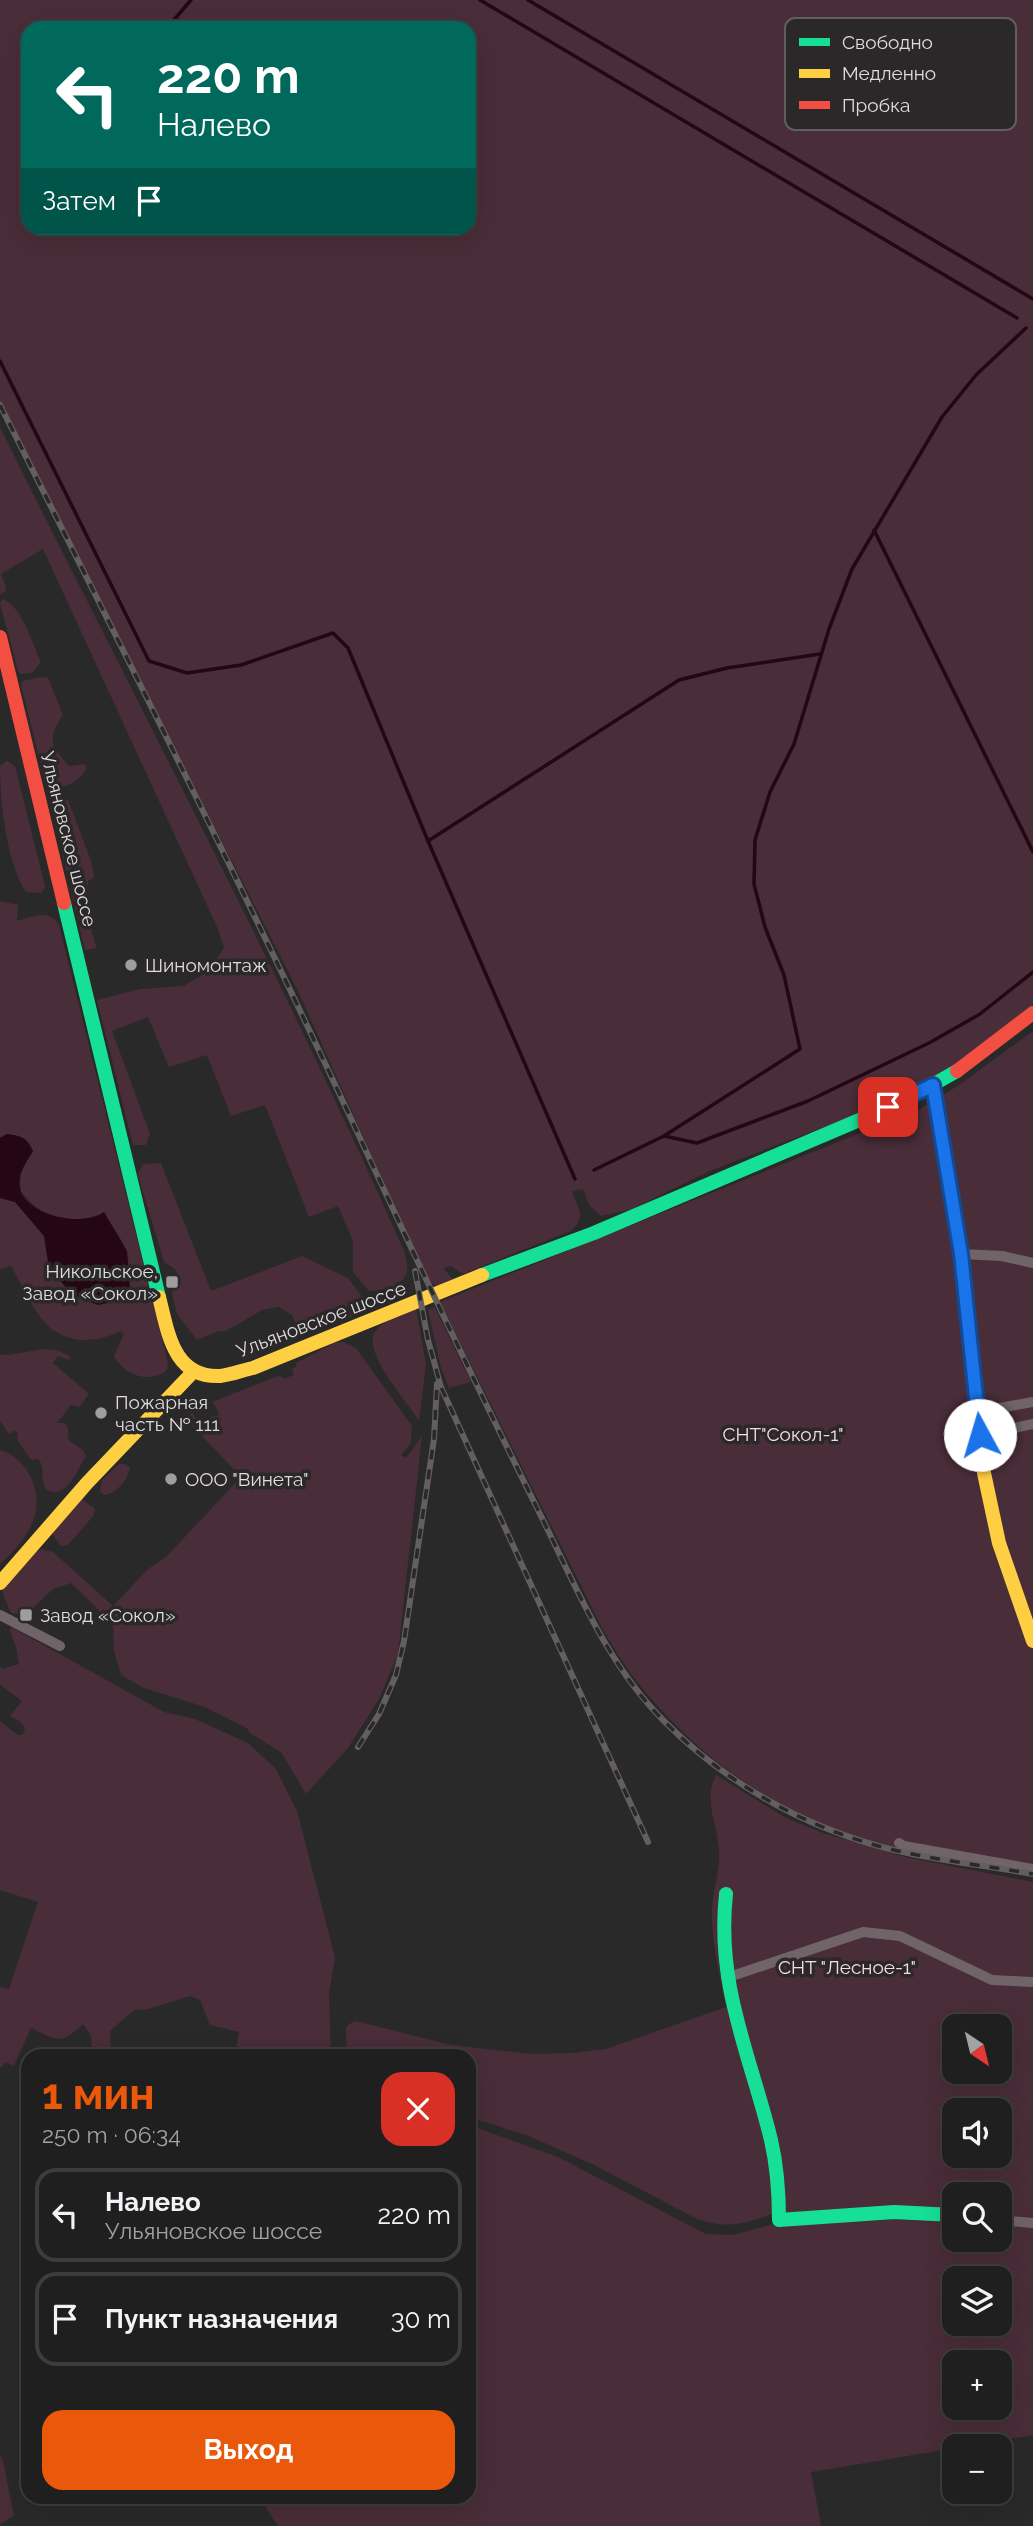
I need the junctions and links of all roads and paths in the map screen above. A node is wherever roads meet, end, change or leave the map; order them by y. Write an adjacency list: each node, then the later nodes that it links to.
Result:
1 (0, 637): 6 (main road, Ульяновское шоссе)
2 (1033, 1013): 3 (main road, Ульяновское шоссе)
3 (933, 1085): 4 (main road); 6 (main road, Ульяновское шоссе)
4 (961, 1254): 5 (street); 8 (main road)
5 (1033, 1263)
6 (194, 1371): 11 (main road)
7 (1033, 1402): 8 (street)
8 (977, 1412): 10 (main road)
9 (1033, 1424): 10 (street)
10 (980, 1435): 13 (main road)
11 (0, 1583)
12 (0, 1615): 14 (street)
13 (1033, 1641)
14 (60, 1646)
15 (899, 1843): 16 (street)
16 (1033, 1868)
17 (726, 1894): 18 (main road)
18 (726, 1978): 19 (street); 20 (main road)
19 (1033, 1982)
20 (942, 2214)
21 (1012, 2221): 22 (street)
22 (1033, 2223)

